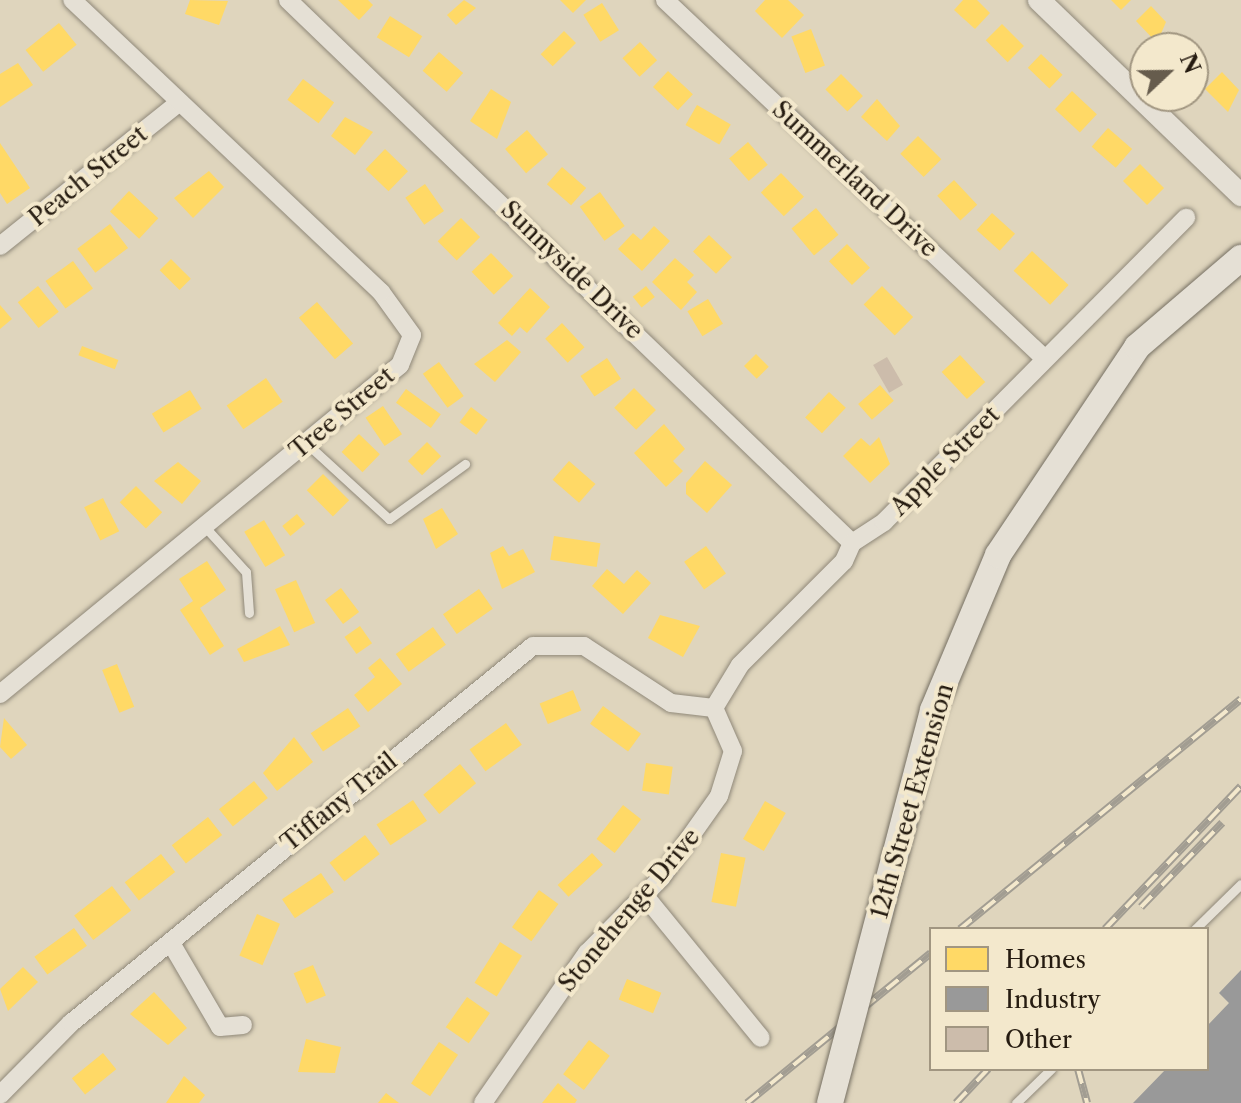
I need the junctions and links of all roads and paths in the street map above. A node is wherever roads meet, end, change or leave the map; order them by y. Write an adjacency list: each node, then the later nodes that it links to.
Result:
1 (72, 0): 5 (street, Tree Street)
2 (288, 0): 14 (street, Sunnyside Drive)
3 (665, 0): 10 (street, Summerland Drive)
4 (1044, 2): 6 (street)
5 (176, 105): 8 (street, Peach Street); 11 (street, Tree Street)
6 (1234, 188)
7 (1186, 218): 10 (street, Apple Street)
8 (0, 246)
9 (1241, 258): 27 (main road, 12th Street Extension, bridge)
10 (1044, 358): 14 (street, Apple Street)
11 (305, 442): 12 (lane); 13 (street, Tree Street)
12 (465, 464)
13 (205, 527): 15 (lane); 16 (street, Tree Street)
14 (852, 543): 17 (street, Apple Street)
15 (249, 613)
16 (0, 694)
17 (714, 708): 19 (street, Stonehenge Drive); 21 (street, Tiffany Trail)
18 (1241, 884): 20 (lane)
19 (645, 896): 23 (street); 26 (street, Stonehenge Drive)
20 (1197, 927)
21 (171, 943): 22 (street); 25 (street, Tiffany Trail)
22 (243, 1025)
23 (761, 1038)
24 (1049, 1071): 28 (lane)
25 (0, 1095)
26 (483, 1103)
27 (830, 1103)
28 (1016, 1103)

